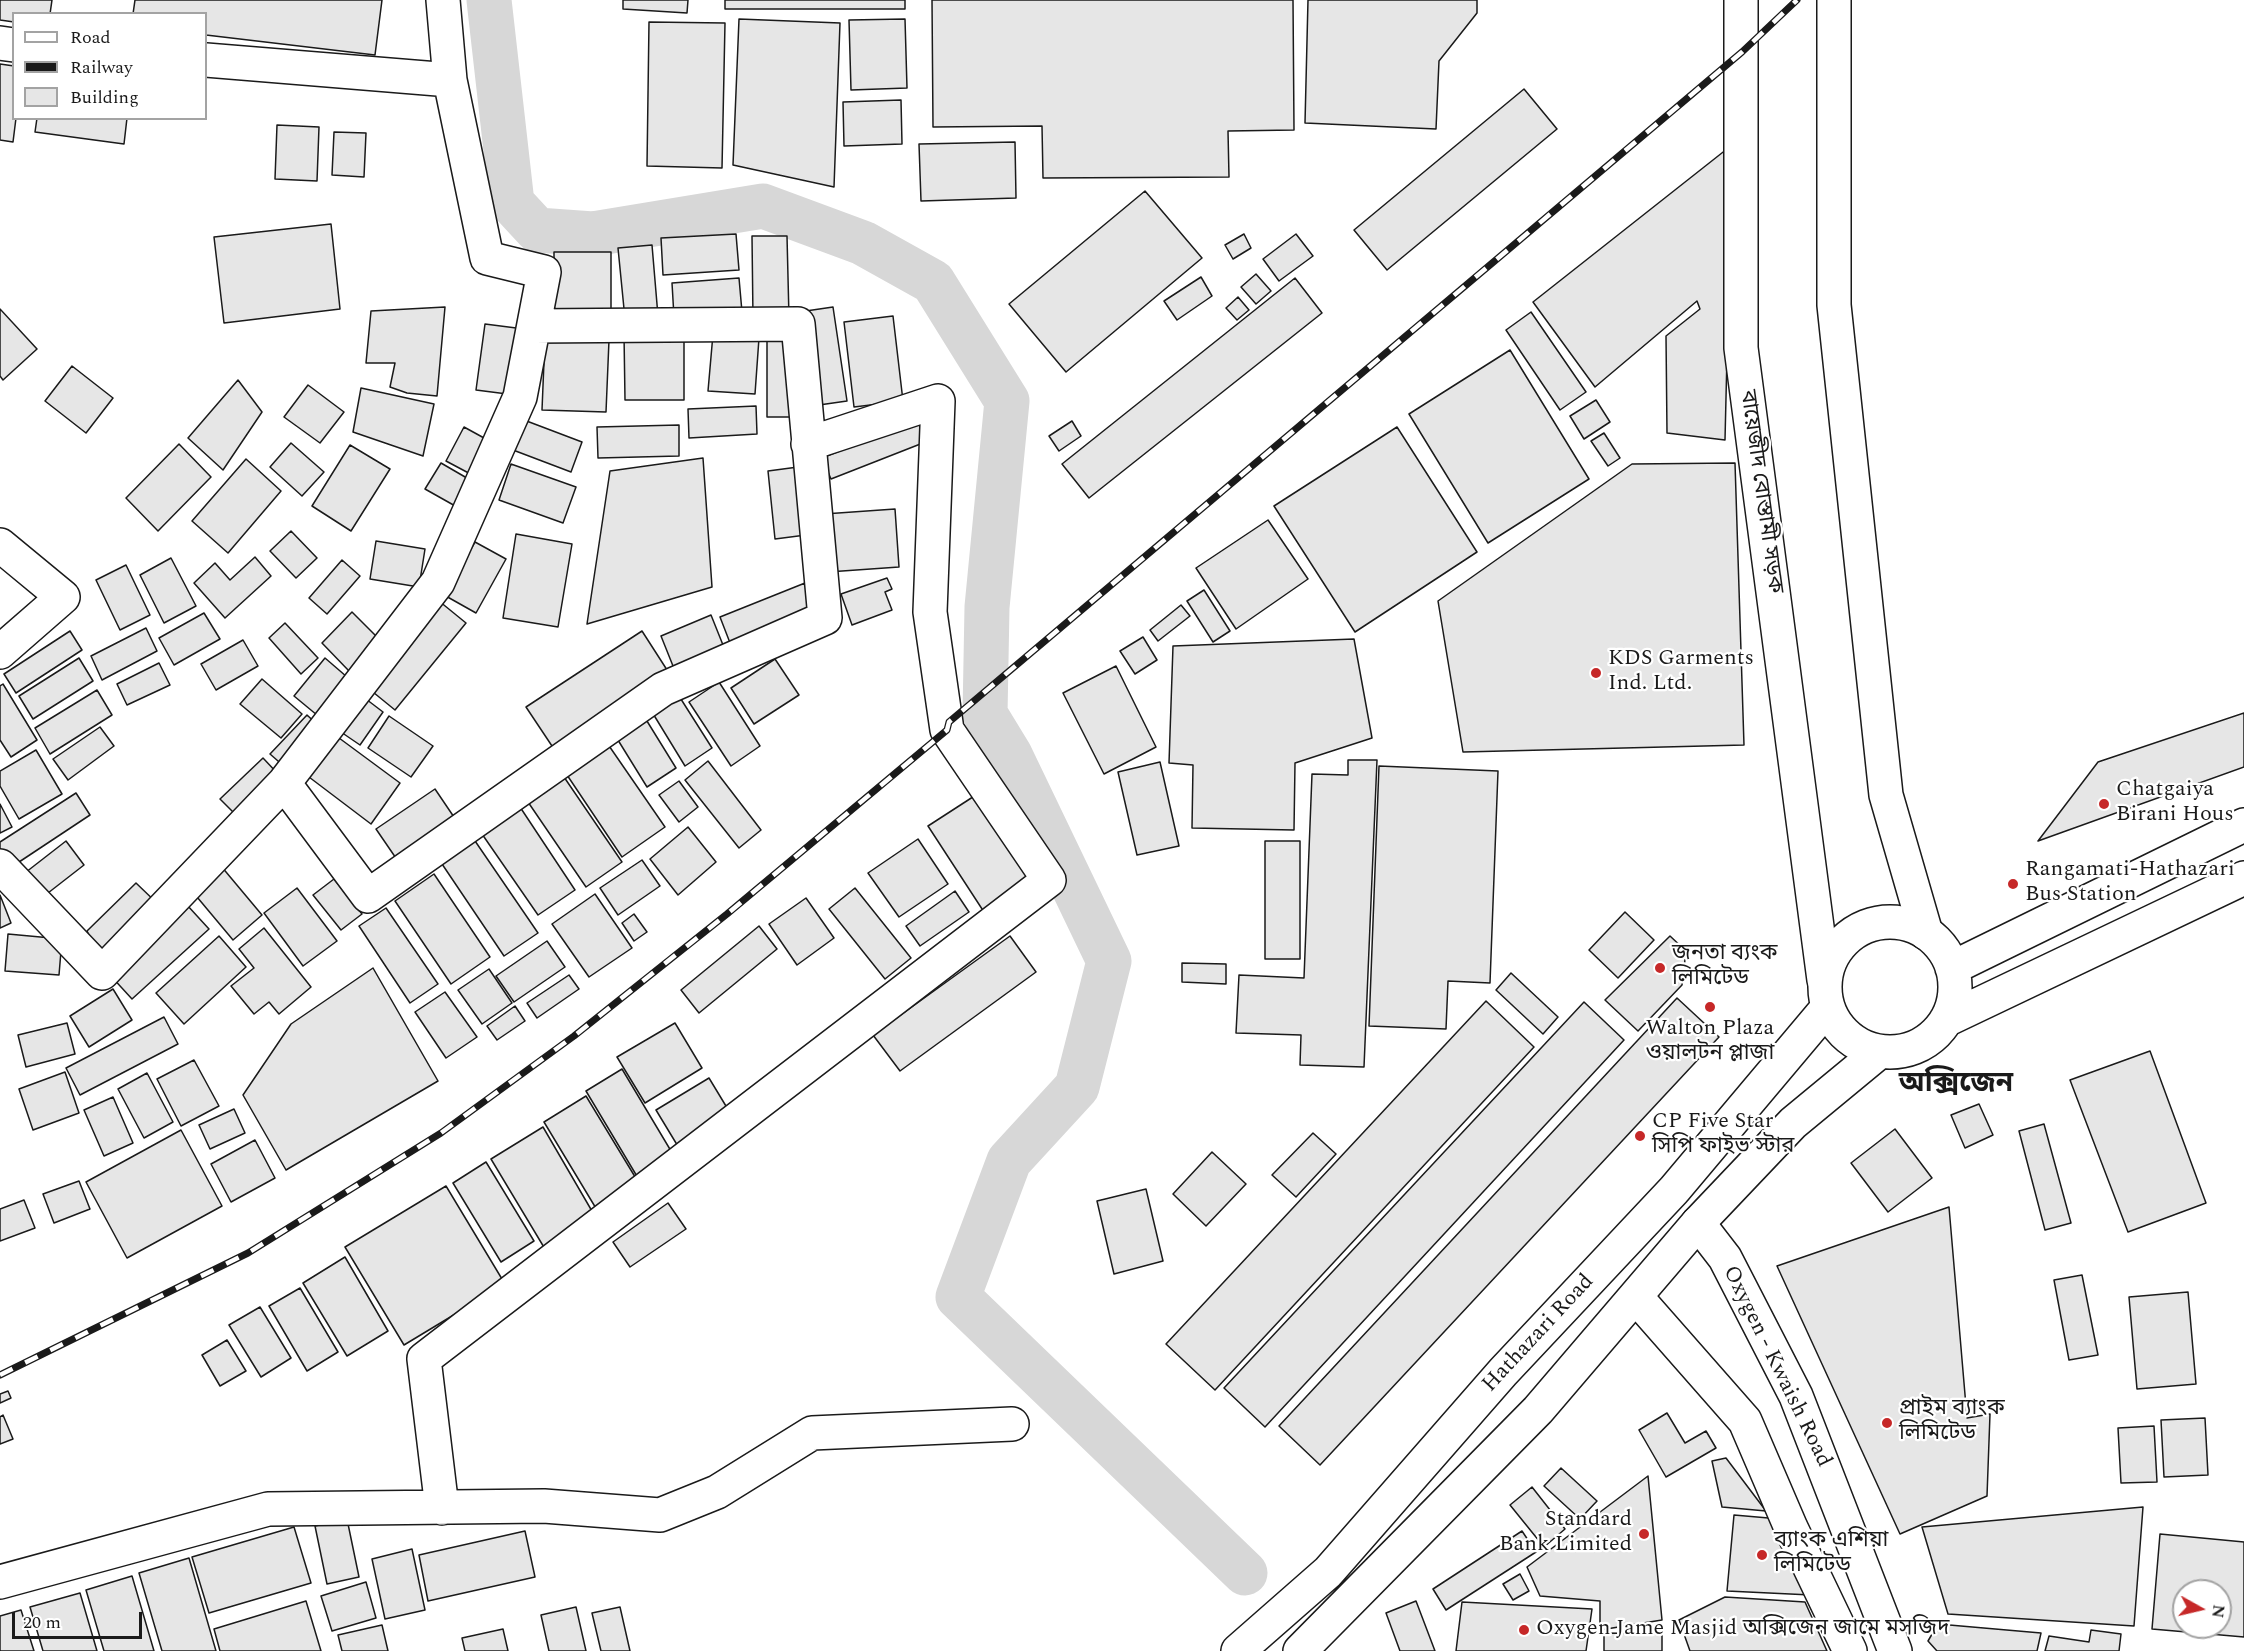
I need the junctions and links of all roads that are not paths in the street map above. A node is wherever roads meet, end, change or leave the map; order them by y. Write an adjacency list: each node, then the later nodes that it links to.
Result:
1 (443, 0): 5 (main road)
2 (1741, 0): 16 (main road, বায়েজীদ বোস্তামী সড়ক)
3 (1834, 0): 14 (main road)
4 (207, 60): 5 (main road)
5 (450, 80): 6 (main road)
6 (534, 326): 7 (main road); 10 (main road)
7 (808, 444): 10 (main road); 22 (main road)
8 (0, 545): 9 (main road)
9 (0, 652)
10 (284, 783): 12 (main road)
11 (2244, 825): 15 (main road)
12 (0, 866)
13 (2244, 878): 17 (main road)
14 (1926, 933): 15 (main road); 16 (main road)
15 (1952, 968): 17 (main road)
16 (1826, 994): 18 (main road); 24 (main road, Hathazari Road)
17 (1946, 1020): 18 (main road)
18 (1879, 1052): 19 (main road, Hathazari Road)
19 (1698, 1223): 20 (main road, Hathazari Road); 27 (main road, Oxygen - Kwaish Road)
20 (1636, 1297): 25 (main road, Hathazari Road); 26 (main road)
21 (1012, 1424): 22 (main road)
22 (442, 1508): 23 (main road)
23 (0, 1582)
24 (1238, 1651)
25 (1300, 1651)
26 (1850, 1651)
27 (1896, 1651)

